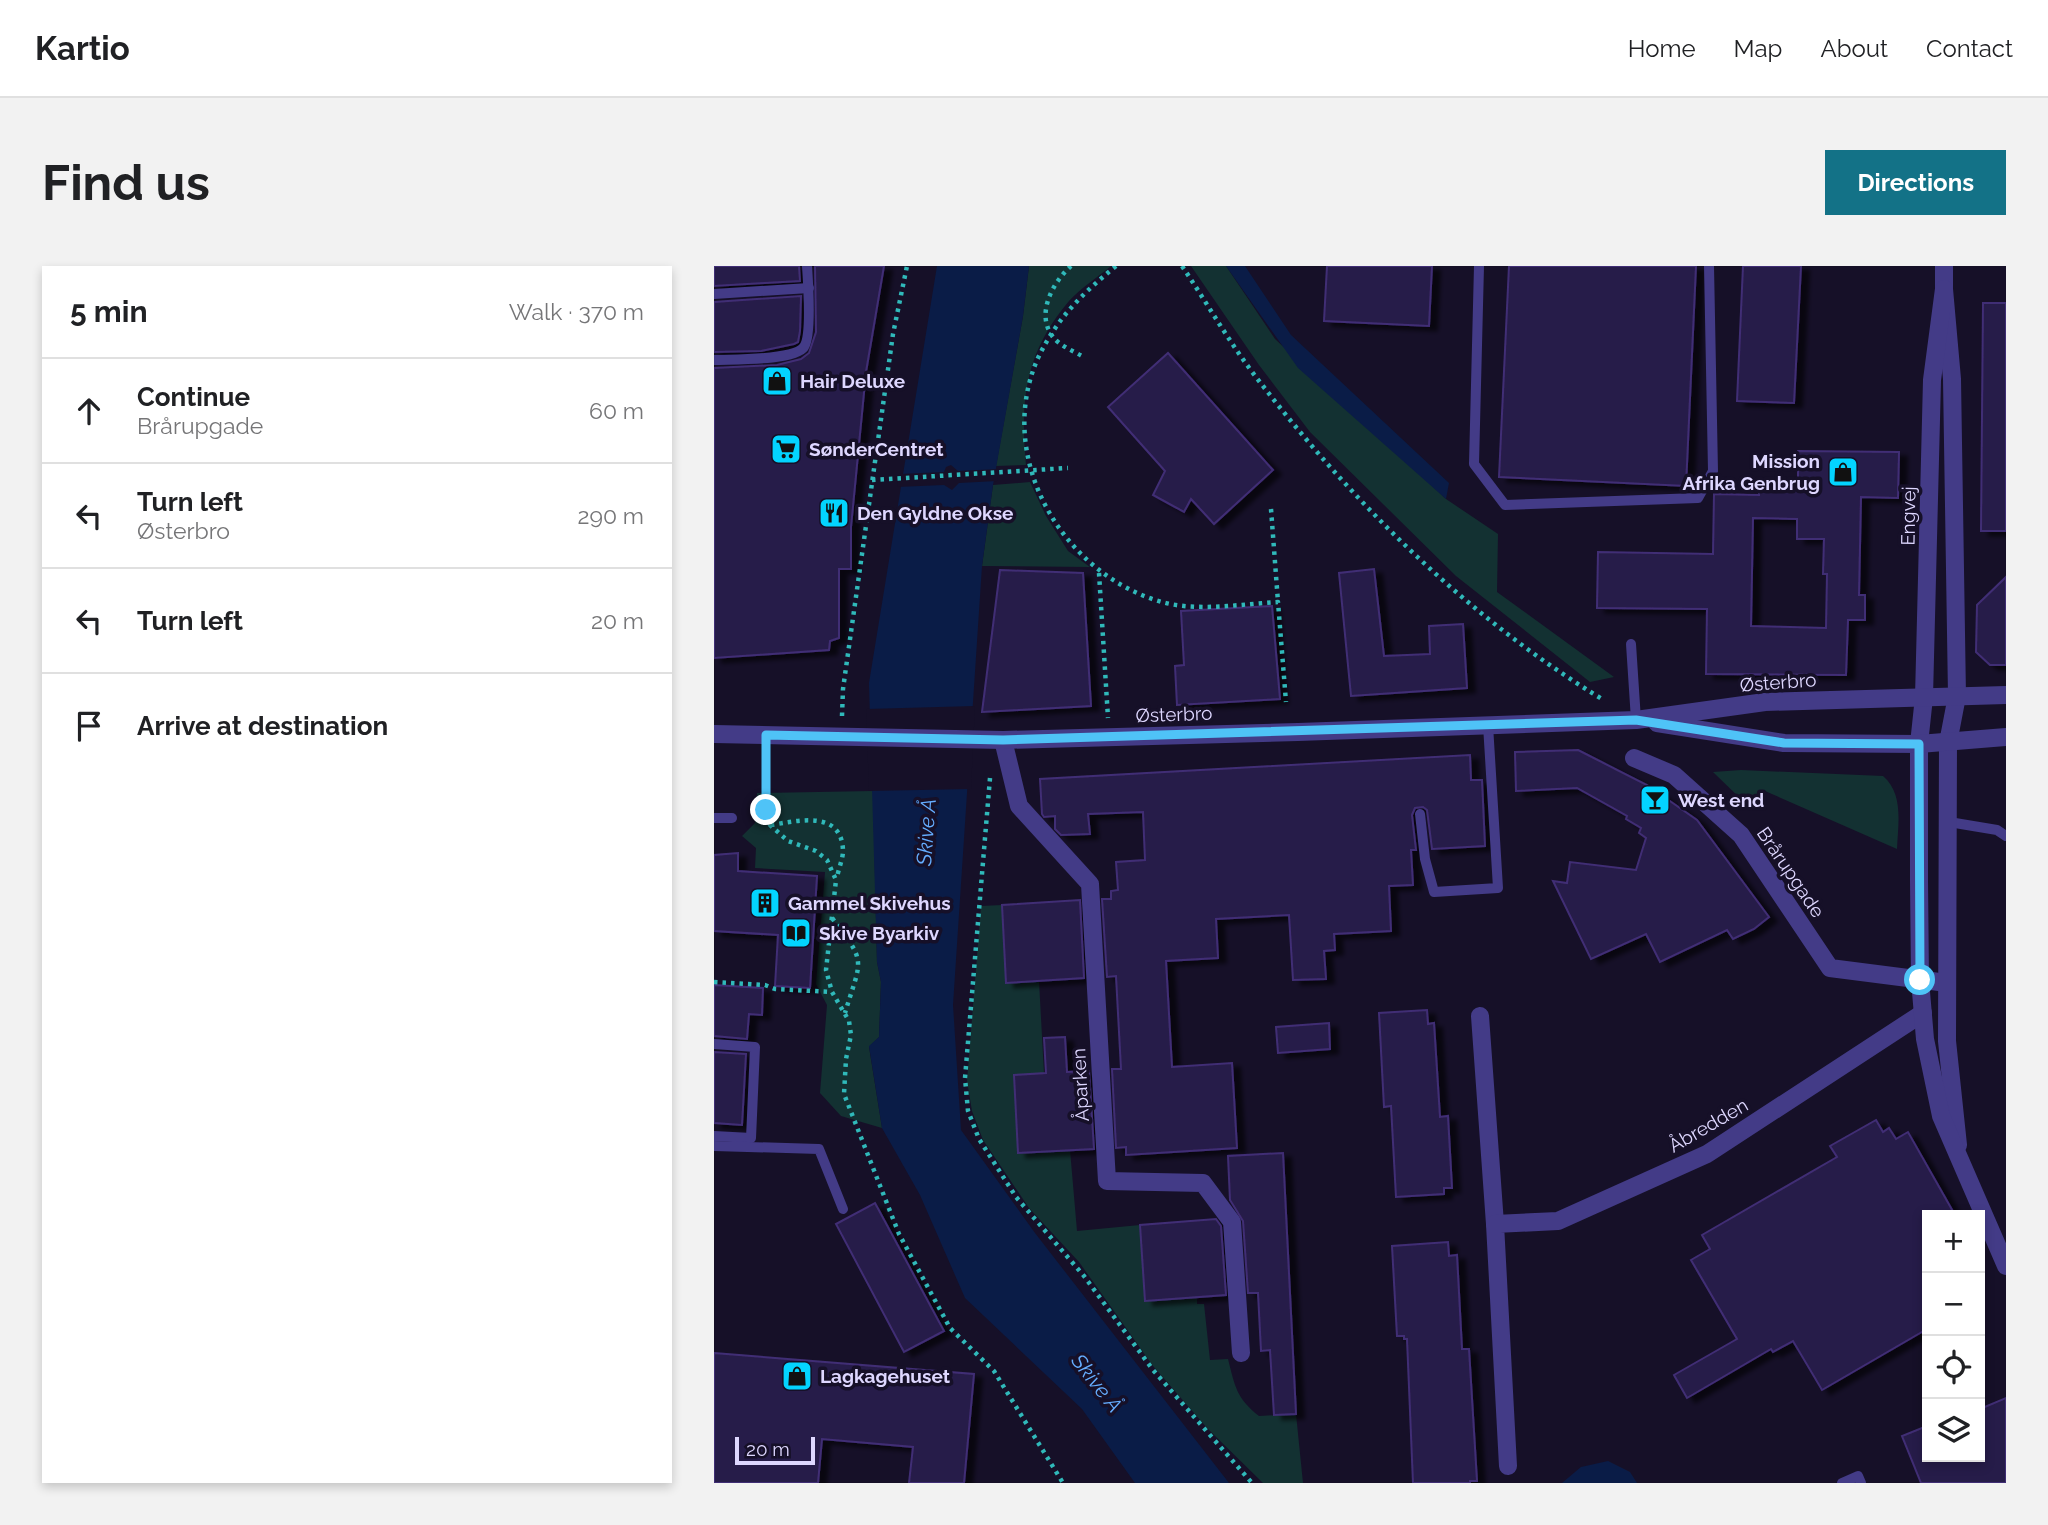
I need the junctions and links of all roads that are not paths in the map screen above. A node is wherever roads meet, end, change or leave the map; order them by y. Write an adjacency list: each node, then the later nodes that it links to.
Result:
1 (807, 266): 5 (lane)
2 (1479, 266): 3 (lane)
3 (1709, 266)
4 (1944, 266): 6 (street, Engvej)
5 (809, 288): 7 (lane); 8 (lane)
6 (1944, 289): 11 (street, Engvej); 12 (street, Engvej)
7 (714, 294)
8 (714, 360)
9 (1632, 644): 13 (lane)
10 (2006, 695): 11 (street, Østerbro)
11 (1957, 696): 12 (street, Østerbro); 18 (street, Engvej)
12 (1924, 697): 13 (street, Østerbro); 19 (street, Engvej)
13 (1636, 720): 14 (street, Østerbro); 19 (street, Østerbro)
14 (1488, 725): 17 (street, Østerbro); 21 (lane)
15 (714, 734): 17 (street, Østerbro)
16 (2006, 737): 18 (street, Østerbro)
17 (1003, 740): 37 (street, Åparken)
18 (1948, 743): 19 (street, Østerbro); 24 (street)
19 (1919, 744): 26 (street)
20 (1634, 758): 26 (street, Brårupgade)
21 (1420, 814)
22 (714, 818): 23 (lane)
23 (732, 818)
24 (1949, 822): 25 (lane); 27 (street)
25 (2006, 836)
26 (1920, 980): 27 (street, Brårupgade); 28 (street)
27 (1947, 983): 33 (street)
28 (1923, 1013): 33 (street); 35 (street, Åbredden)
29 (1480, 1016): 35 (street)
30 (714, 1044): 31 (lane)
31 (714, 1136)
32 (714, 1146): 34 (lane)
33 (1959, 1162): 36 (street)
34 (843, 1209)
35 (1495, 1224): 38 (street)
36 (2006, 1266)
37 (1241, 1353)
38 (1508, 1466)
39 (1842, 1483): 40 (lane)
40 (1861, 1483)

